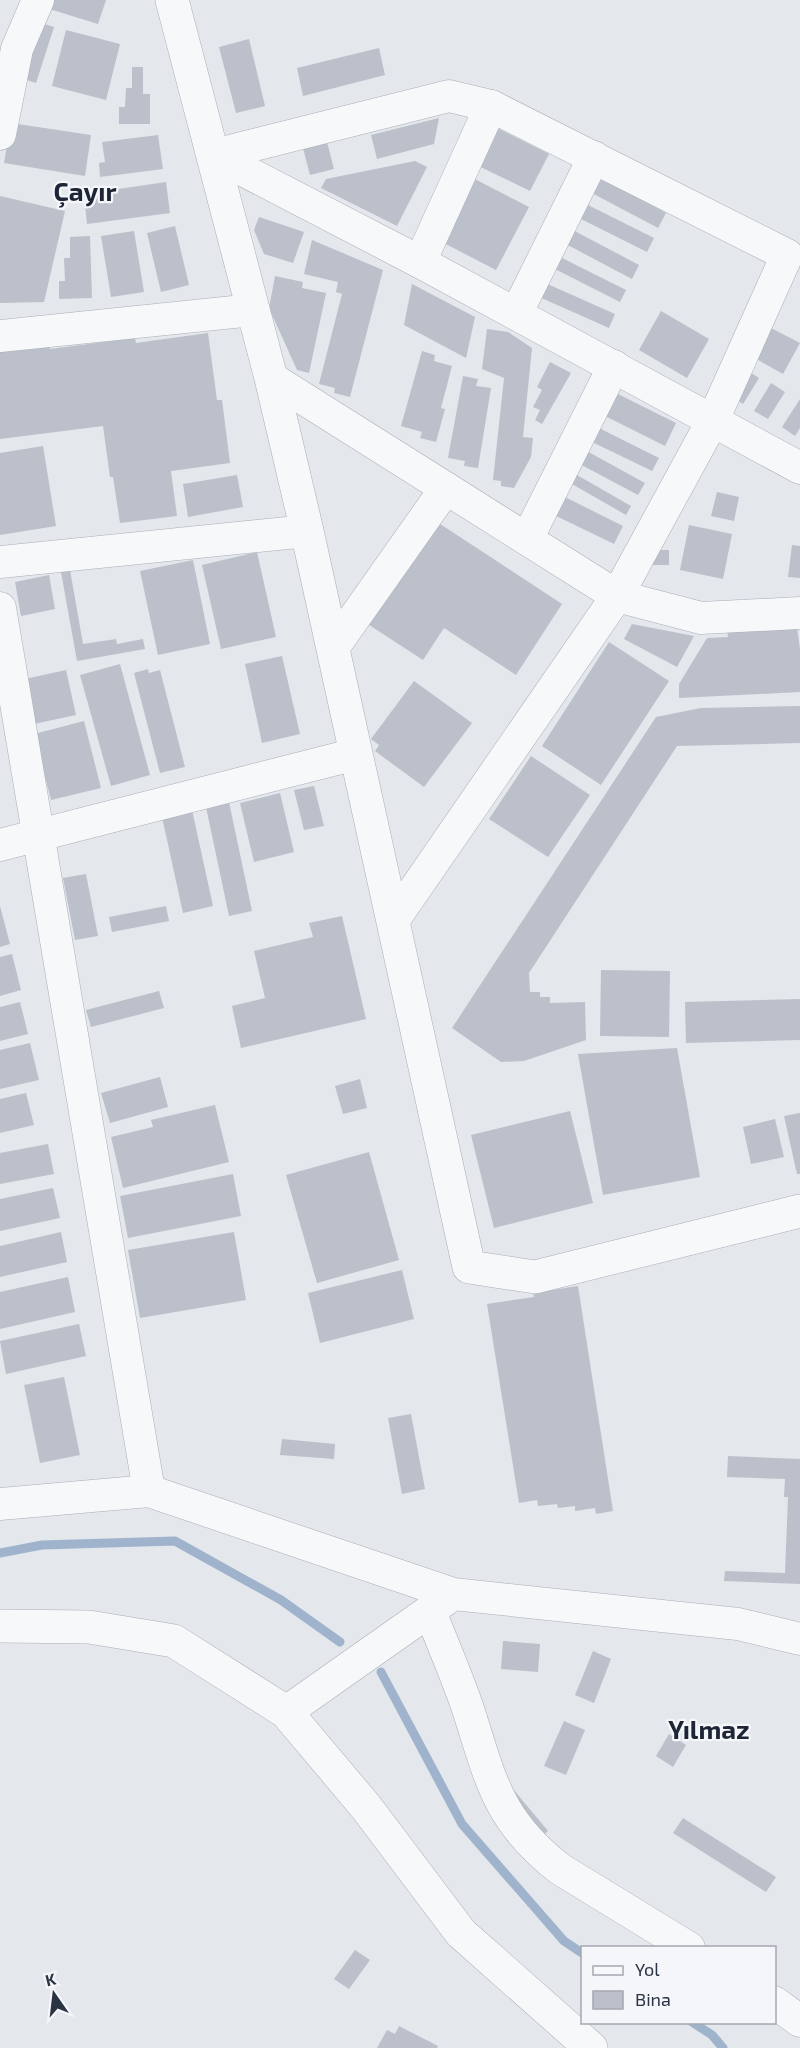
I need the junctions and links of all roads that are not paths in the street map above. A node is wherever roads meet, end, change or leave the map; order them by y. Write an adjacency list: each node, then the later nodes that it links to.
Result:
1 (38, 0): 3 (street)
2 (172, 0): 6 (street)
3 (9, 50): 5 (street)
4 (491, 106): 6 (street); 7 (street); 8 (street)
5 (0, 134)
6 (214, 155): 8 (street); 9 (street)
7 (594, 157): 10 (street); 14 (street)
8 (420, 262): 10 (street)
9 (253, 310): 11 (street); 13 (street)
10 (516, 314): 12 (street)
11 (0, 336)
12 (614, 366): 14 (street); 18 (street)
13 (271, 378): 16 (street); 17 (street)
14 (713, 420): 15 (street); 20 (street)
15 (800, 468)
16 (446, 489): 18 (street); 23 (street)
17 (307, 531): 19 (street); 23 (street)
18 (527, 539): 20 (street)
19 (0, 562)
20 (617, 596): 22 (street); 27 (street)
21 (0, 608): 25 (street)
22 (800, 614)
23 (333, 648): 24 (street)
24 (356, 754): 25 (street); 27 (street)
25 (38, 834): 26 (street); 29 (street)
26 (0, 845)
27 (393, 921): 28 (street)
28 (800, 1211)
29 (149, 1491): 30 (street); 31 (street)
30 (0, 1504)
31 (442, 1602): 33 (street); 34 (street); 35 (street)
32 (0, 1626): 34 (street)
33 (800, 1639)
34 (286, 1712): 38 (street)
35 (687, 1946)
36 (776, 2003): 37 (street)
37 (800, 2021)
38 (591, 2048)

